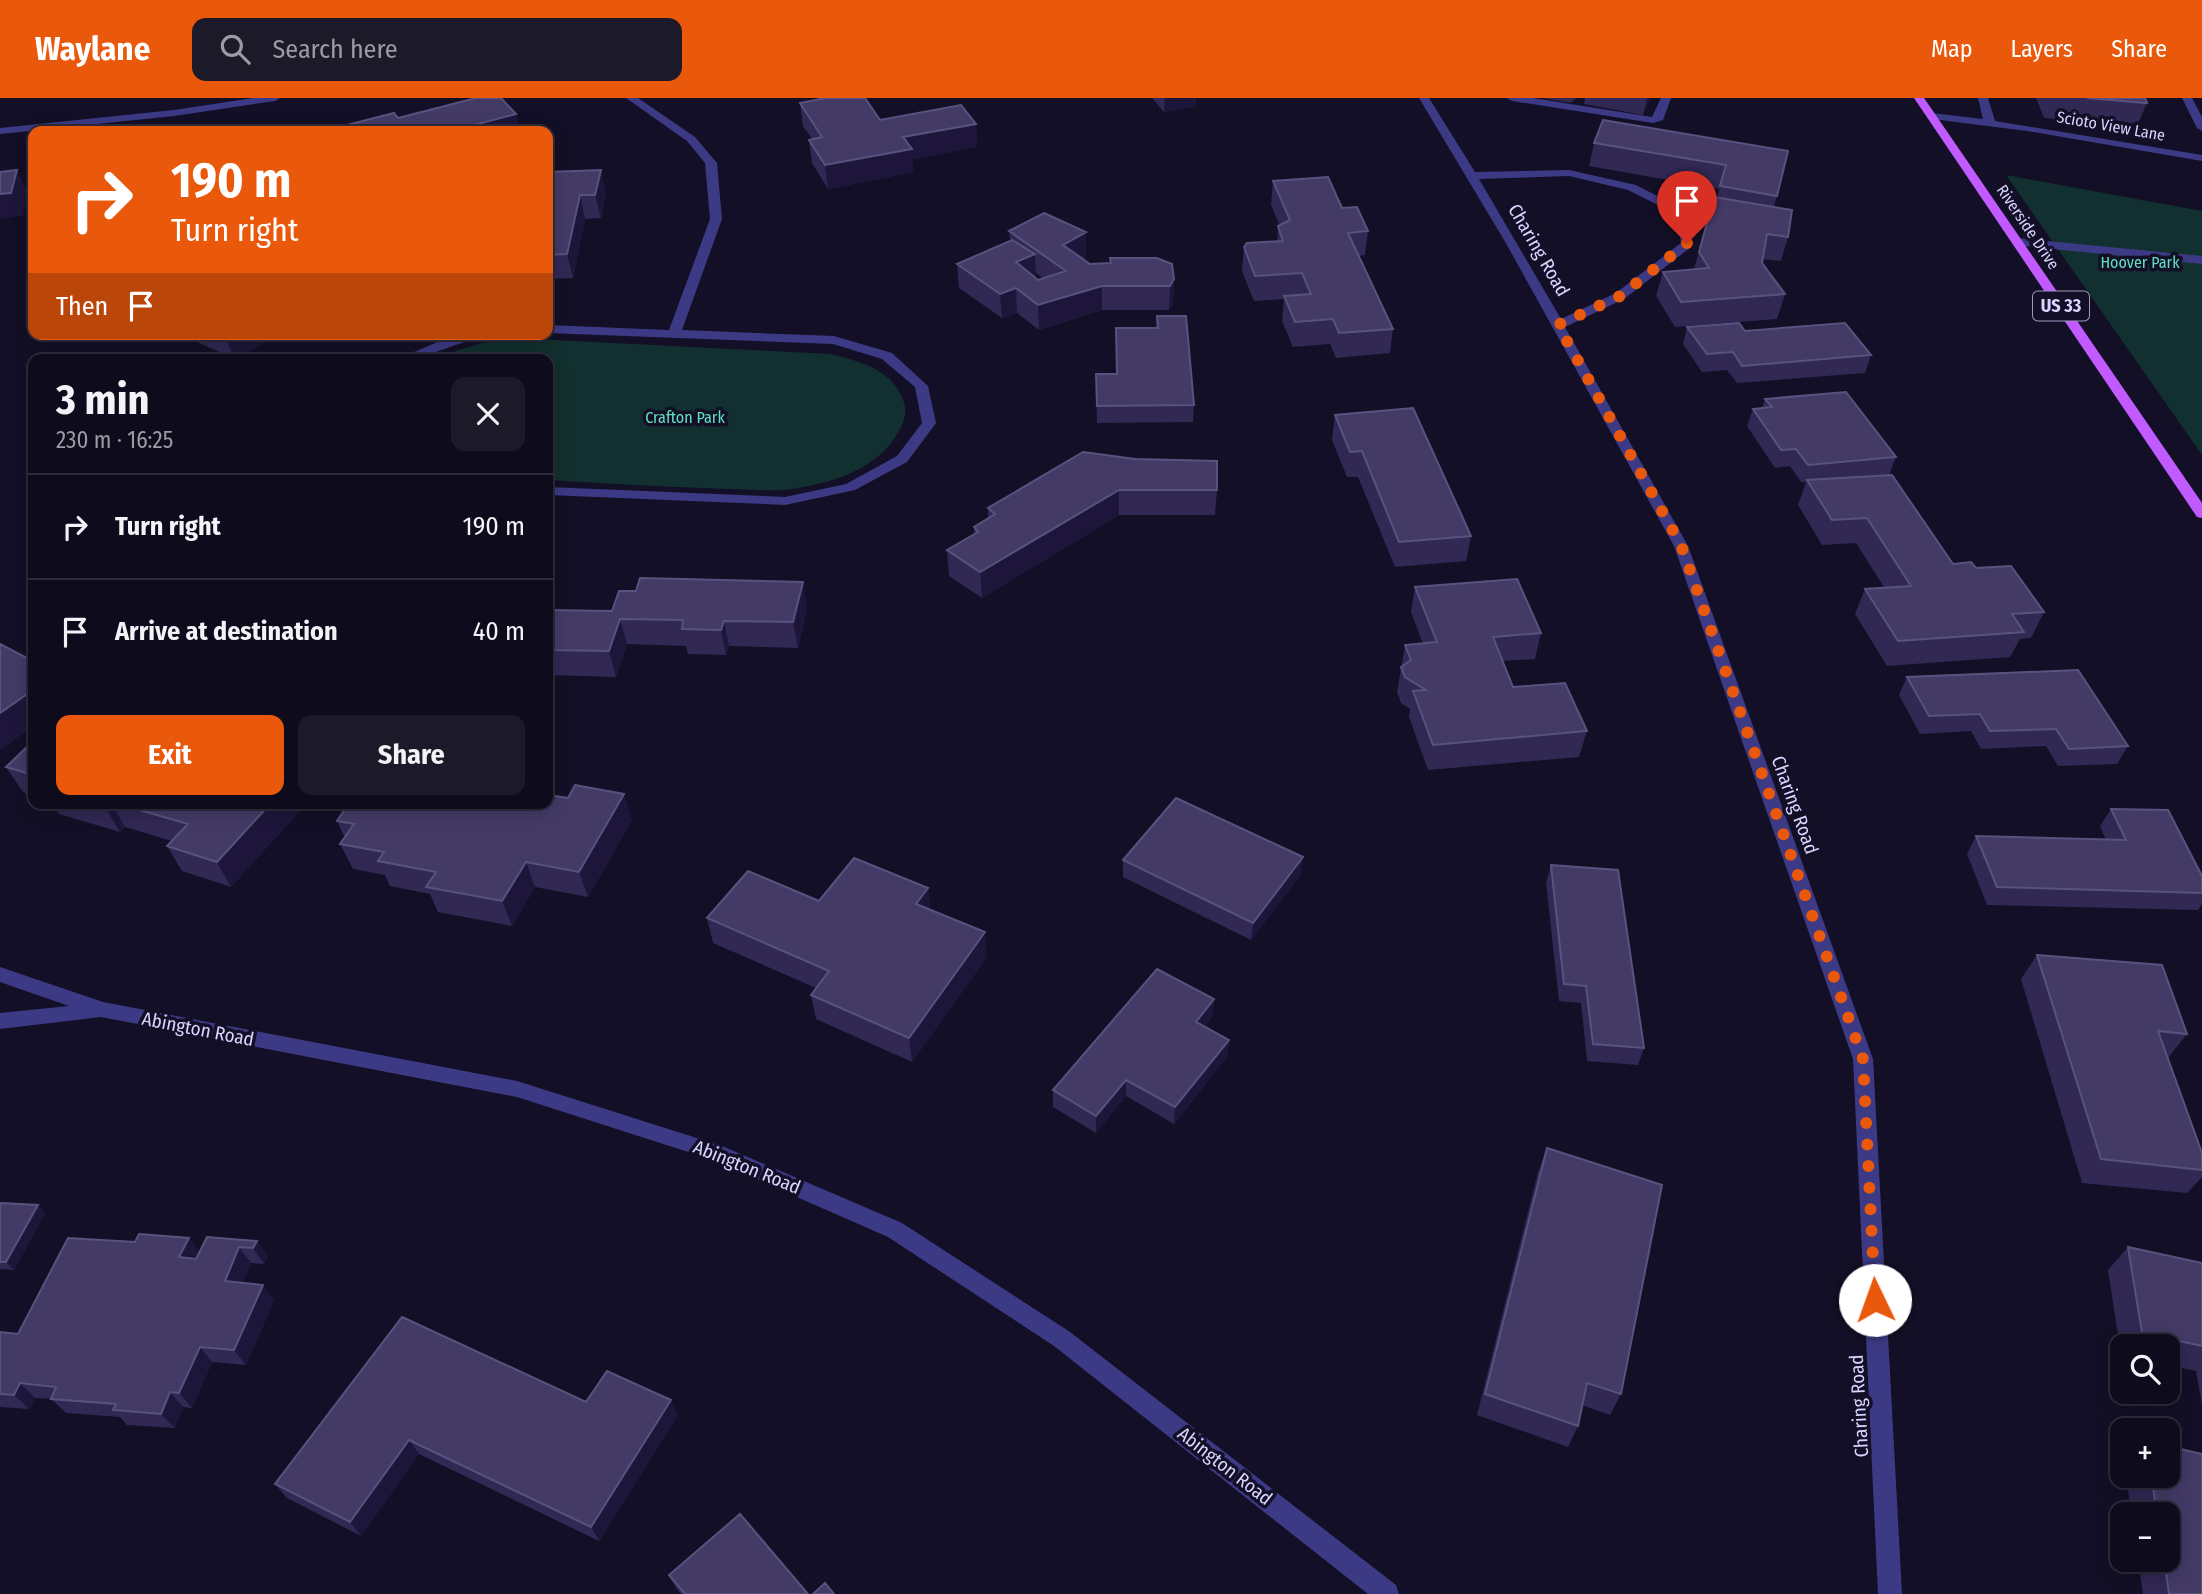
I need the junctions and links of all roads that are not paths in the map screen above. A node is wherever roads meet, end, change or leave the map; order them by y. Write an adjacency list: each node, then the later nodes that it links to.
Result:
1 (275, 98): 11 (street)
2 (631, 98): 21 (street)
3 (1424, 98): 16 (street, Charing Road)
4 (1512, 98): 5 (street)
5 (1666, 98)
6 (1919, 98): 9 (main road, Riverside Drive / US 33)
7 (1983, 98): 10 (street)
8 (2187, 98): 13 (street)
9 (1932, 116): 10 (street, Scioto View Lane); 17 (main road, Riverside Drive / US 33)
10 (1990, 123): 15 (street, Scioto View Lane)
11 (48, 126)
12 (28, 128): 14 (street)
13 (2202, 128)
14 (0, 131)
15 (2202, 158)
16 (1472, 176): 19 (street, Charing Road); 19 (street)
17 (2017, 242): 18 (street); 25 (main road, Riverside Drive / US 33)
18 (2202, 260)
19 (1558, 325): 30 (street, Charing Road)
20 (553, 329): 21 (street)
21 (676, 332): 24 (street)
22 (453, 340): 23 (street)
23 (417, 354)
24 (553, 491)
25 (2202, 514)
26 (0, 974): 27 (street, Abington Road)
27 (103, 1010): 28 (street); 29 (street, Abington Road)
28 (0, 1021)
29 (1387, 1594)
30 (1890, 1594)

